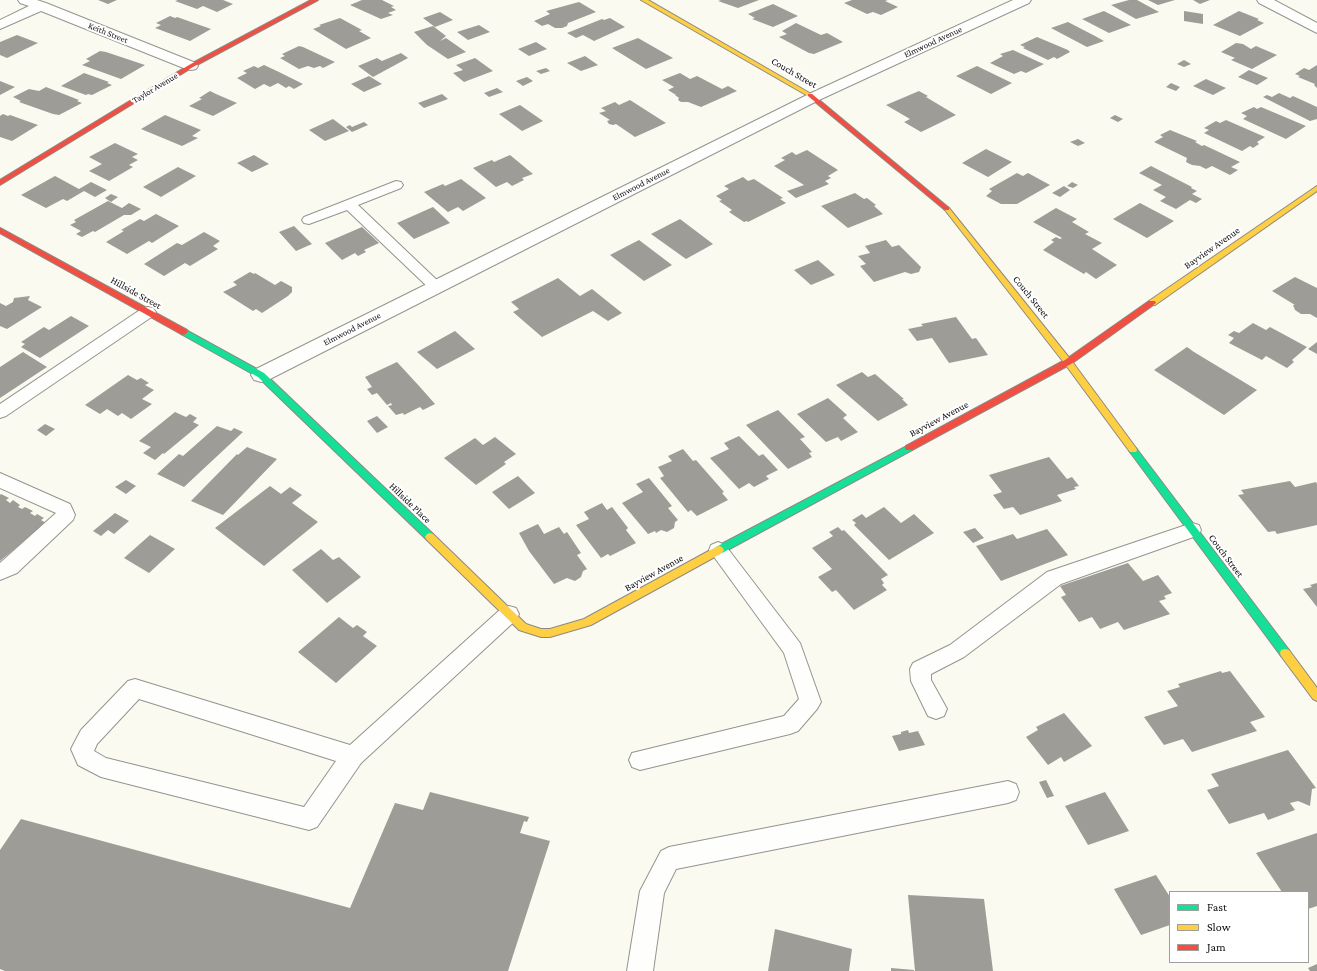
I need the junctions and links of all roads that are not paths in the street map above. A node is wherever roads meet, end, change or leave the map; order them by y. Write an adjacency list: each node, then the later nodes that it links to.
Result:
1 (25, 0): 6 (street, Keith Street)
2 (315, 0): 9 (street, Taylor Avenue)
3 (644, 0): 10 (street, Couch Street)
4 (1024, 0): 10 (street, Elmwood Avenue)
5 (1264, 0): 8 (street)
6 (40, 6): 7 (street); 9 (street, Keith Street)
7 (0, 25)
8 (1317, 29)
9 (191, 66): 11 (street, Taylor Avenue)
10 (814, 97): 17 (street, Elmwood Avenue); 19 (street, Couch Street)
11 (0, 183)
12 (396, 185): 14 (lane)
13 (1317, 188): 19 (street, Bayview Avenue)
14 (349, 204): 15 (lane); 17 (lane)
15 (309, 220)
16 (0, 230): 18 (street, Hillside Street)
17 (436, 287): 20 (street, Elmwood Avenue)
18 (148, 312): 20 (street, Hillside Street); 21 (lane)
19 (1068, 362): 23 (street, Couch Street); 24 (street, Bayview Avenue)
20 (261, 375): 26 (street, Hillside Place)
21 (0, 412)
22 (0, 480): 25 (lane)
23 (1192, 530): 28 (street, Couch Street); 29 (lane)
24 (718, 550): 27 (street, Bayview Avenue); 31 (lane)
25 (0, 572)
26 (509, 614): 27 (street, Hillside Place); 30 (lane)
27 (550, 633)
28 (1317, 696)
29 (936, 709)
30 (353, 756): 30 (lane)
31 (640, 760)
32 (1008, 792): 33 (lane)
33 (640, 971)

